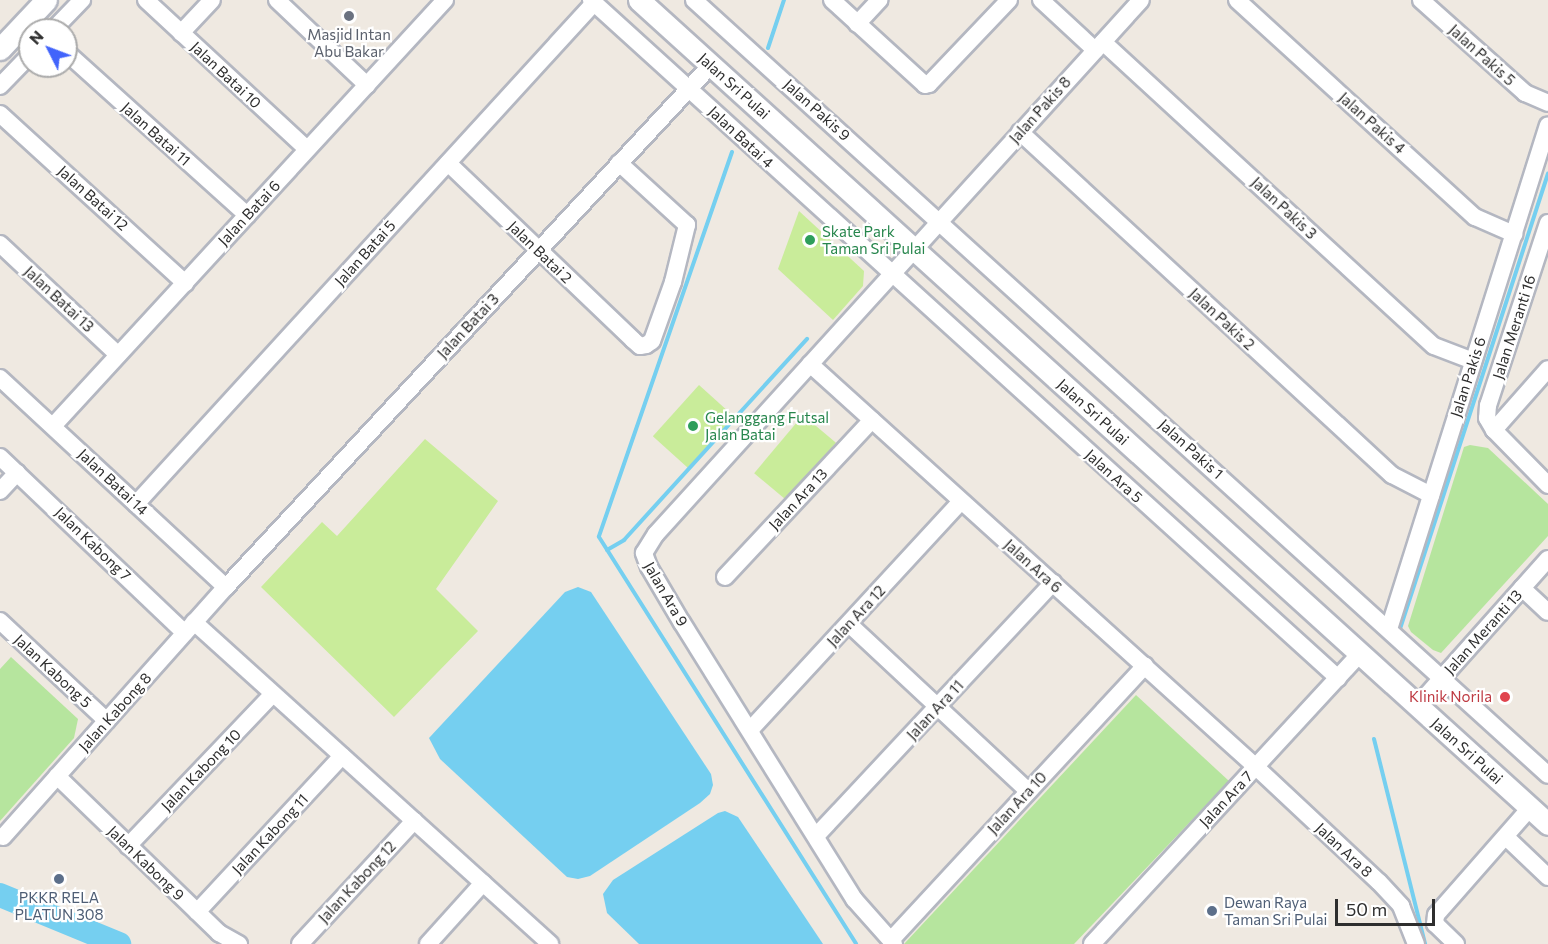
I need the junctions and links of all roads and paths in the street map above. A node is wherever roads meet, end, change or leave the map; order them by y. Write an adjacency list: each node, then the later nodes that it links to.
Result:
1 (46, 0): 21 (street)
2 (82, 0): 17 (street)
3 (146, 0): 19 (street, Jalan Batai 10)
4 (213, 0): 19 (street)
5 (277, 0): 25 (street)
6 (445, 0): 25 (street, Jalan Batai 6)
7 (639, 0): 23 (street, Jalan Sri Pulai)
8 (694, 0): 36 (street, Jalan Pakis 9)
9 (832, 0): 18 (street)
10 (879, 0): 18 (street)
11 (1009, 0): 18 (street)
12 (1041, 0): 20 (street, Jalan Pakis 3)
13 (1141, 0): 20 (street, Jalan Pakis 8)
14 (1238, 0): 38 (street, Jalan Pakis 4)
15 (1421, 0): 28 (street, Jalan Pakis 5)
16 (593, 1): 27 (street, Jalan Batai 4); 33 (street, Jalan Batai 5)
17 (65, 18)
18 (857, 24)
19 (181, 33): 32 (street, Jalan Batai 10)
20 (1099, 46): 31 (street, Jalan Pakis 8); 45 (street, Jalan Pakis 3)
21 (0, 49)
22 (78, 63): 35 (street, Jalan Batai 11)
23 (711, 65): 27 (street, Jalan Batai 3); 40 (street, Jalan Sri Pulai)
24 (18, 67): 26 (street)
25 (367, 85): 32 (street, Jalan Batai 6)
26 (0, 86)
27 (688, 89): 34 (street, Jalan Batai 3); 42 (street, Jalan Batai 4)
28 (1548, 103)
29 (0, 114): 43 (street, Jalan Batai 12)
30 (1548, 125): 38 (street, Jalan Pakis 6)
31 (1020, 132): 36 (street, Jalan Pakis 8); 56 (street, Jalan Pakis 2)
32 (307, 149): 35 (street, Jalan Batai 6)
33 (448, 163): 41 (street, Jalan Batai 2); 58 (street, Jalan Batai 5)
34 (619, 163): 41 (street, Jalan Batai 3); 41 (street, Jalan Batai 2)
35 (247, 215): 43 (street, Jalan Batai 6)
36 (939, 221): 40 (street, Jalan Pakis 8); 68 (street, Jalan Pakis 1)
37 (1548, 224): 51 (street, Jalan Meranti 16)
38 (1514, 234): 45 (street, Jalan Pakis 6)
39 (0, 244): 44 (street, Jalan Batai 13)
40 (913, 249): 42 (street, Jalan Ara 9); 69 (street, Jalan Sri Pulai)
41 (538, 250): 62 (street, Jalan Batai 3)
42 (891, 274): 46 (street, Jalan Ara 9); 72 (street, Jalan Ara 5)
43 (185, 283): 44 (street, Jalan Batai 6)
44 (118, 355): 50 (street, Jalan Batai 6)
45 (1473, 361): 56 (street, Jalan Pakis 6)
46 (810, 364): 49 (street, Jalan Ara 6); 77 (street, Jalan Ara 9)
47 (1548, 369): 51 (street)
48 (0, 378): 50 (street, Jalan Batai 14)
49 (872, 420): 57 (street, Jalan Ara 6); 60 (street, Jalan Ara 13)
50 (53, 426): 58 (street, Jalan Batai 14)
51 (1494, 430): 54 (street)
52 (0, 457): 53 (street, Jalan Kabong 7)
53 (17, 473): 55 (street); 67 (street, Jalan Kabong 7)
54 (1548, 485)
55 (0, 491)
56 (1431, 495): 68 (street, Jalan Pakis 6)
57 (961, 501): 61 (street, Jalan Ara 6); 66 (street, Jalan Ara 12)
58 (136, 504): 62 (street, Jalan Batai 14)
59 (1548, 559): 63 (street, Jalan Meranti 13)
60 (725, 578)
61 (1053, 583): 70 (street, Jalan Ara 6); 75 (street, Jalan Ara 11)
62 (226, 587): 67 (street, Jalan Kabong 8)
63 (1522, 588): 64 (street); 71 (street, Jalan Meranti 13)
64 (1548, 612)
65 (0, 621): 76 (street, Jalan Kabong 5)
66 (849, 624): 75 (street); 77 (street, Jalan Ara 12)
67 (190, 628): 73 (street, Jalan Kabong 7); 76 (street, Jalan Kabong 8)
68 (1389, 629): 71 (street, Jalan Pakis 1)
69 (1360, 654): 72 (street, Jalan Ara 7); 74 (street, Jalan Sri Pulai)
70 (1144, 666): 79 (street, Jalan Ara 6); 82 (street, Jalan Ara 10)
71 (1442, 677): 74 (street, Jalan Meranti 13); 80 (street, Jalan Pakis 1)
72 (1338, 678): 79 (street, Jalan Ara 7)
73 (273, 694): 78 (street, Jalan Kabong 7); 89 (street, Jalan Kabong 10)
74 (1417, 706): 83 (street, Jalan Sri Pulai)
75 (938, 707): 82 (street); 86 (street, Jalan Ara 11)
76 (107, 721): 81 (street, Jalan Kabong 8)
77 (750, 730): 86 (street, Jalan Ara 9)
78 (342, 756): 84 (street, Jalan Kabong 7); 92 (street, Jalan Kabong 11)
79 (1256, 767): 98 (street, Jalan Ara 7); 99 (street, Jalan Ara 8)
80 (1548, 775)
81 (57, 776): 87 (street, Jalan Kabong 8); 89 (street, Jalan Kabong 9)
82 (1028, 791): 93 (street, Jalan Ara 10)
83 (1530, 808): 85 (street, Jalan Sri Pulai); 88 (street)
84 (414, 820): 91 (street, Jalan Kabong 7); 95 (street, Jalan Kabong 12)
85 (1548, 824)
86 (816, 836): 93 (street, Jalan Ara 9)
87 (3, 837)
88 (1506, 837): 90 (street); 100 (street)
89 (128, 846): 92 (street, Jalan Kabong 9)
90 (1548, 877)
91 (483, 883): 96 (street); 97 (street, Jalan Kabong 7)
92 (197, 912): 94 (street, Jalan Kabong 9)
93 (892, 942)
94 (239, 944)
95 (300, 944)
96 (428, 944)
97 (550, 944)
98 (1092, 944)
99 (1416, 944)
100 (1456, 944)

